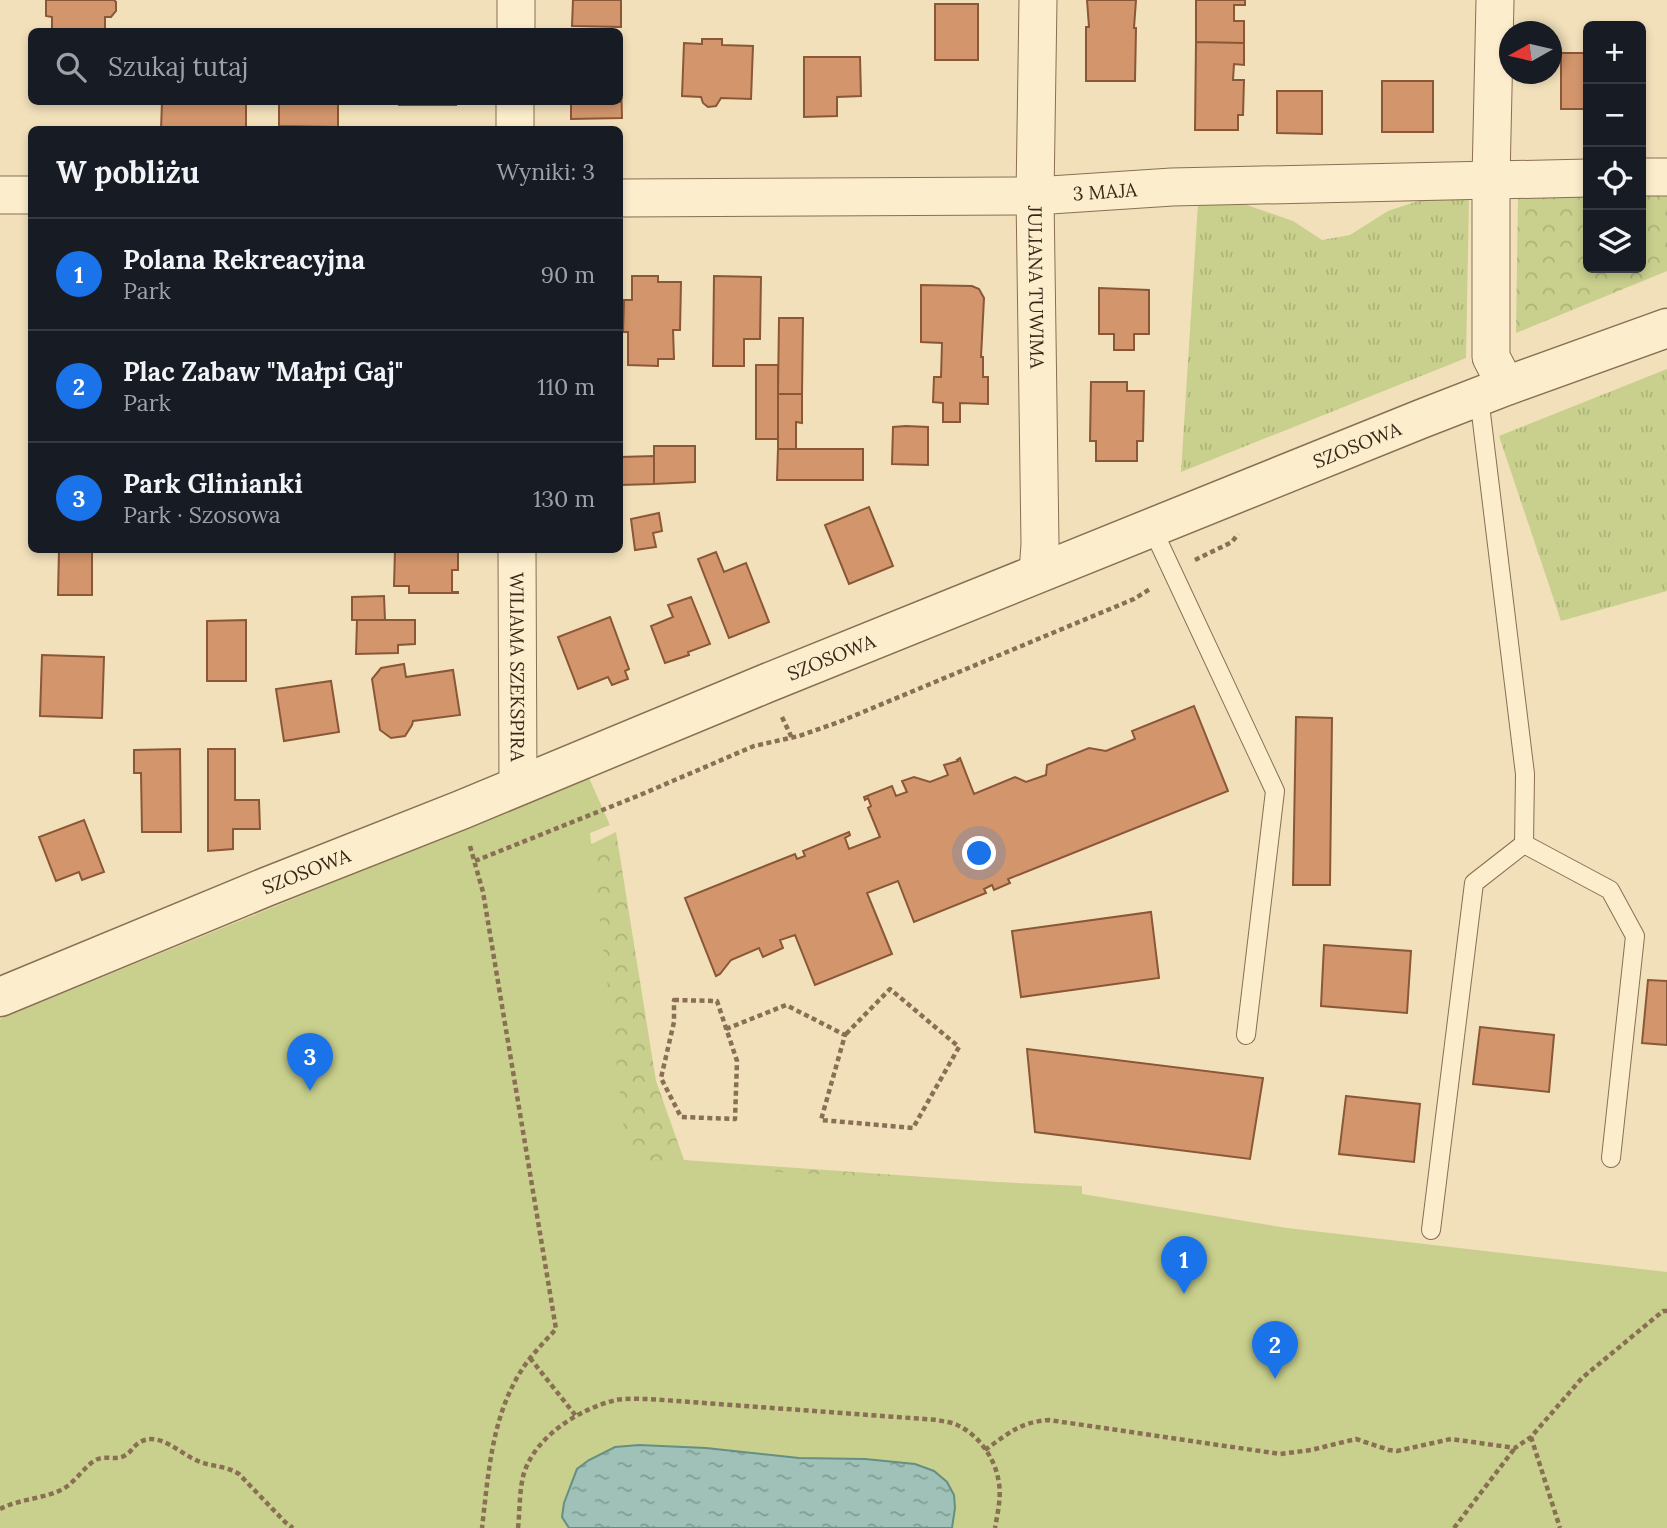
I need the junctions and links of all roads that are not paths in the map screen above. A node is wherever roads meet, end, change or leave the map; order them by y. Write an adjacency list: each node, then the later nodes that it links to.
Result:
1 (516, 0): 4 (street)
2 (1038, 0): 13 (street, JULIANA TUWIMA)
3 (1495, 0): 10 (street)
4 (516, 28)
5 (515, 105): 6 (street)
6 (515, 126)
7 (1646, 177): 8 (street)
8 (1667, 177)
9 (1583, 178): 10 (street, 3 MAJA)
10 (1492, 179): 13 (street, 3 MAJA); 16 (street)
11 (0, 195): 12 (street)
12 (28, 195)
13 (1035, 196): 14 (street, 3 MAJA); 19 (street, JULIANA TUWIMA)
14 (623, 198)
15 (1667, 328): 16 (street, SZOSOWA)
16 (1493, 391): 17 (street, SZOSOWA); 21 (lane)
17 (1152, 528): 19 (street, SZOSOWA); 23 (lane)
18 (517, 553): 20 (street, WILIAMA SZEKSPIRA)
19 (1038, 573): 20 (street, SZOSOWA)
20 (518, 785): 22 (street, SZOSOWA)
21 (1524, 844): 24 (lane); 25 (lane)
22 (2, 990)
23 (1246, 1035)
24 (1611, 1157)
25 (1431, 1230)

